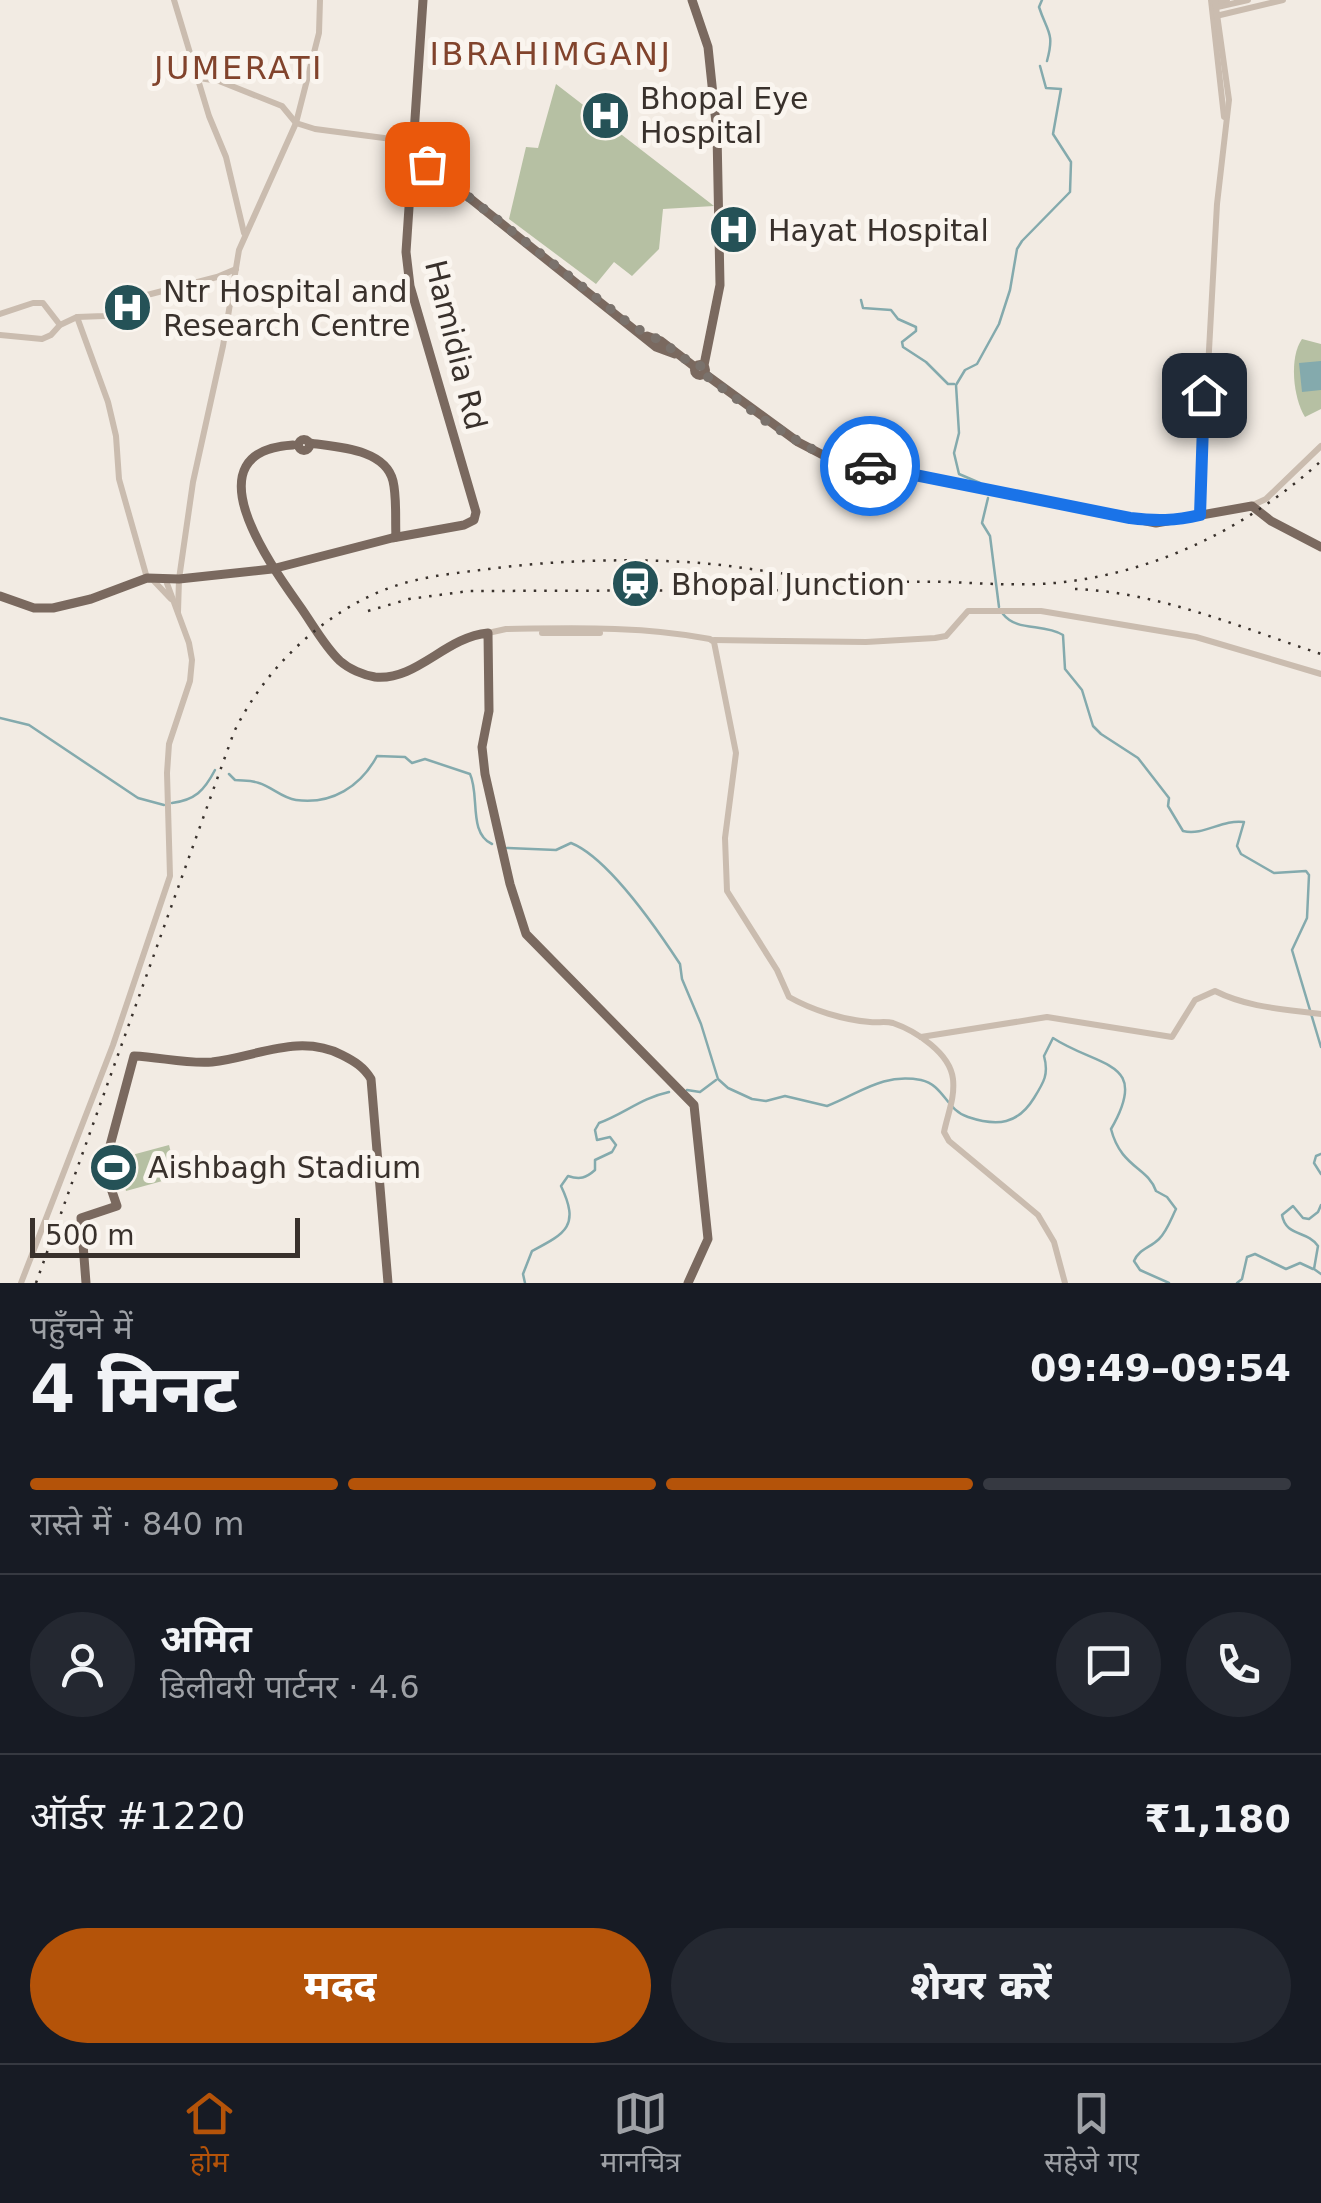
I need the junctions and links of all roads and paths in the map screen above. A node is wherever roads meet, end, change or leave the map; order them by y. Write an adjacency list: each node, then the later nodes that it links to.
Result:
1 (174, 0): 10 (street)
2 (320, 0): 11 (street)
3 (422, 0): 12 (main road); 12 (main road)
4 (695, 0): 19 (main road)
5 (1227, 0): 9 (street)
6 (1248, 0): 9 (street)
7 (1267, 0): 9 (street)
8 (1283, 0): 9 (street)
9 (1214, 8): 23 (street)
10 (199, 78): 11 (street); 13 (street)
11 (296, 122): 12 (street); 13 (street)
12 (411, 152): 19 (main road); 21 (main road)
13 (244, 234): 14 (street)
14 (236, 269): 16 (street); 29 (street)
15 (0, 314): 17 (street)
16 (77, 317): 17 (street); 27 (street)
17 (60, 325): 18 (street)
18 (0, 335)
19 (701, 369): 23 (main road)
20 (1321, 446): 22 (street)
21 (456, 453): 24 (main road); 24 (main road, Hamidia Rd)
22 (1252, 506): 23 (main road); 26 (main road)
23 (1200, 515)
24 (461, 524): 25 (main road)
25 (394, 538): 29 (main road); 32 (main road)
26 (1321, 546)
27 (150, 578): 28 (main road); 30 (main road); 31 (street)
28 (165, 578): 29 (main road); 31 (street)
29 (179, 579): 31 (street)
30 (0, 596)
31 (174, 601): 37 (street)
32 (486, 633): 33 (street); 40 (main road)
33 (712, 640): 34 (street); 36 (street)
34 (1321, 674)
35 (1313, 1013): 36 (street)
36 (920, 1037): 41 (street)
37 (21, 1283)
38 (86, 1283): 39 (main road)
39 (388, 1283)
40 (685, 1283)
41 (1065, 1283)

